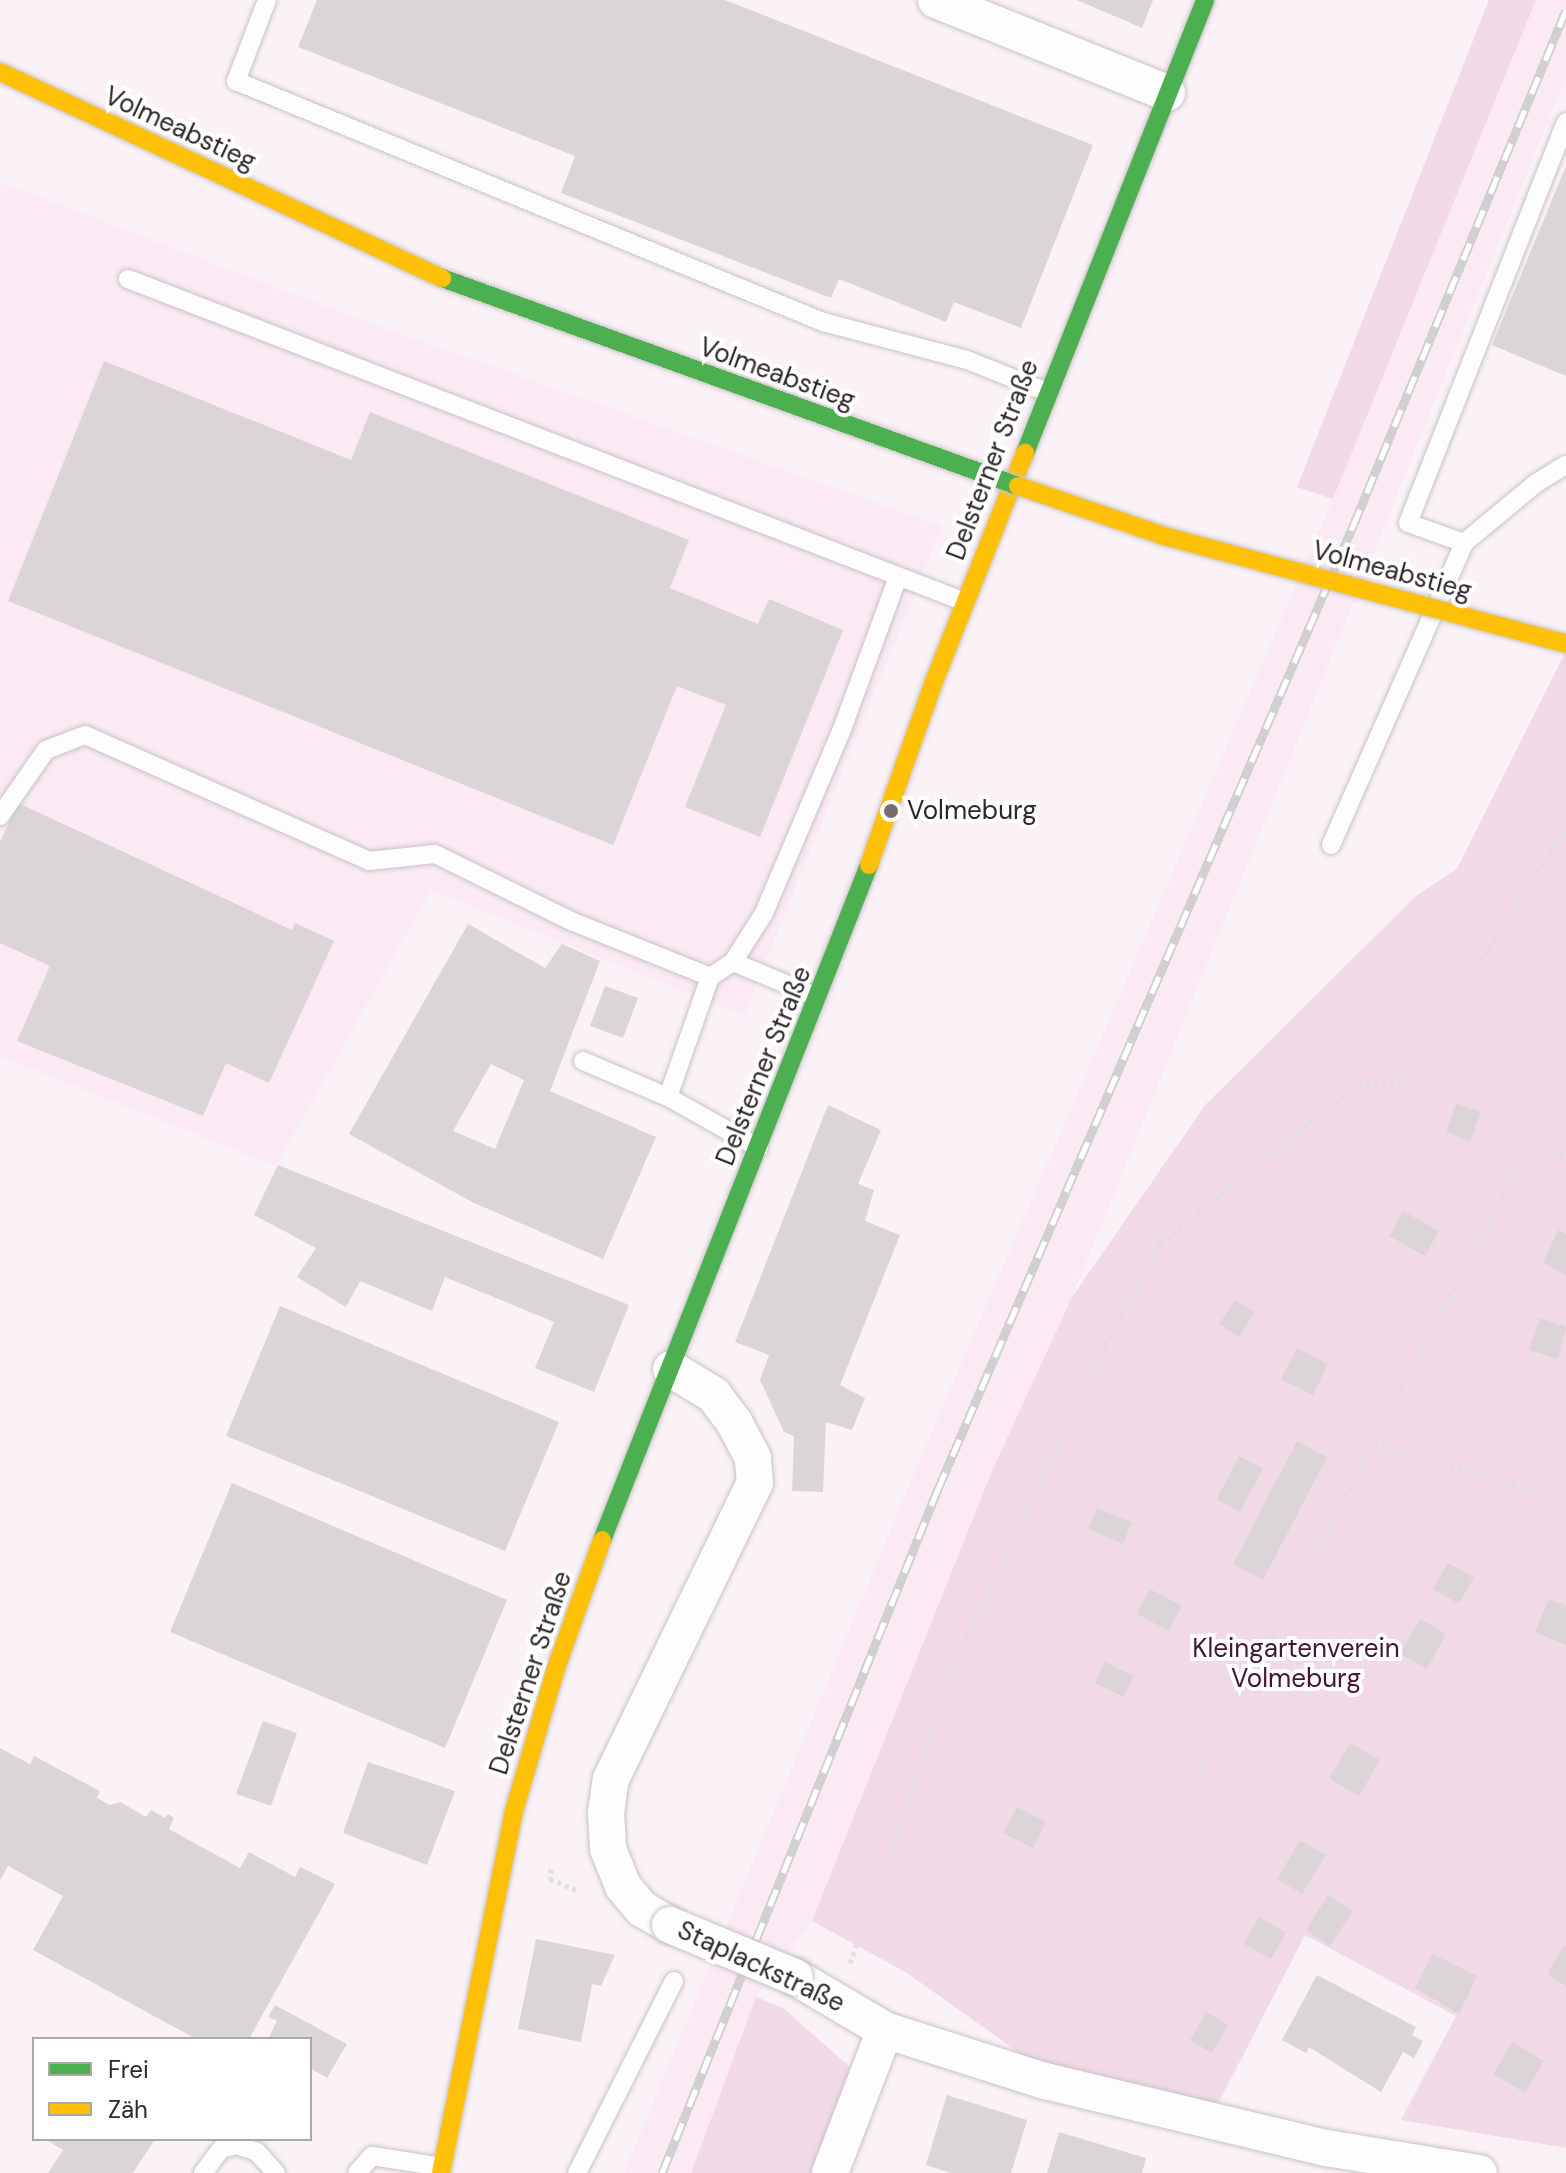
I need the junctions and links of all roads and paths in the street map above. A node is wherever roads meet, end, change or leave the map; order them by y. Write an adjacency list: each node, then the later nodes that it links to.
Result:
1 (267, 0): 8 (lane)
2 (936, 0): 5 (street)
3 (1205, 0): 5 (street, Delsterner Straße)
4 (0, 72): 13 (street, Volmeabstieg, bridge)
5 (1167, 93): 8 (street, Delsterner Straße)
6 (1566, 122): 10 (lane)
7 (128, 279): 11 (lane)
8 (1047, 392): 12 (street, Delsterner Straße)
9 (1566, 465): 10 (lane)
10 (1464, 543): 16 (lane)
11 (898, 577): 12 (lane); 17 (lane)
12 (965, 602): 19 (street, Delsterner Straße)
13 (1566, 644)
14 (0, 816): 18 (lane)
15 (1566, 828): 29 (path)
16 (1331, 845)
17 (733, 962): 18 (lane); 19 (lane)
18 (710, 977): 21 (lane)
19 (819, 998): 22 (street, Delsterner Straße)
20 (583, 1061): 21 (lane)
21 (668, 1097): 22 (lane)
22 (759, 1148): 24 (street, Delsterner Straße)
23 (1566, 1158): 25 (path)
24 (671, 1369): 29 (street, Staplackstraße, bridge); 31 (street, Delsterner Straße)
25 (1374, 1443): 26 (path); 27 (path)
26 (1566, 1501)
27 (1200, 1772)
28 (674, 1981): 35 (lane)
29 (835, 1997): 30 (street, Staplackstraße)
30 (885, 2030): 36 (street); 37 (street, Staplackstraße)
31 (441, 2170): 34 (lane)
32 (203, 2173): 33 (lane)
33 (276, 2173)
34 (357, 2173)
35 (577, 2173)
36 (830, 2173)
37 (1479, 2173)

